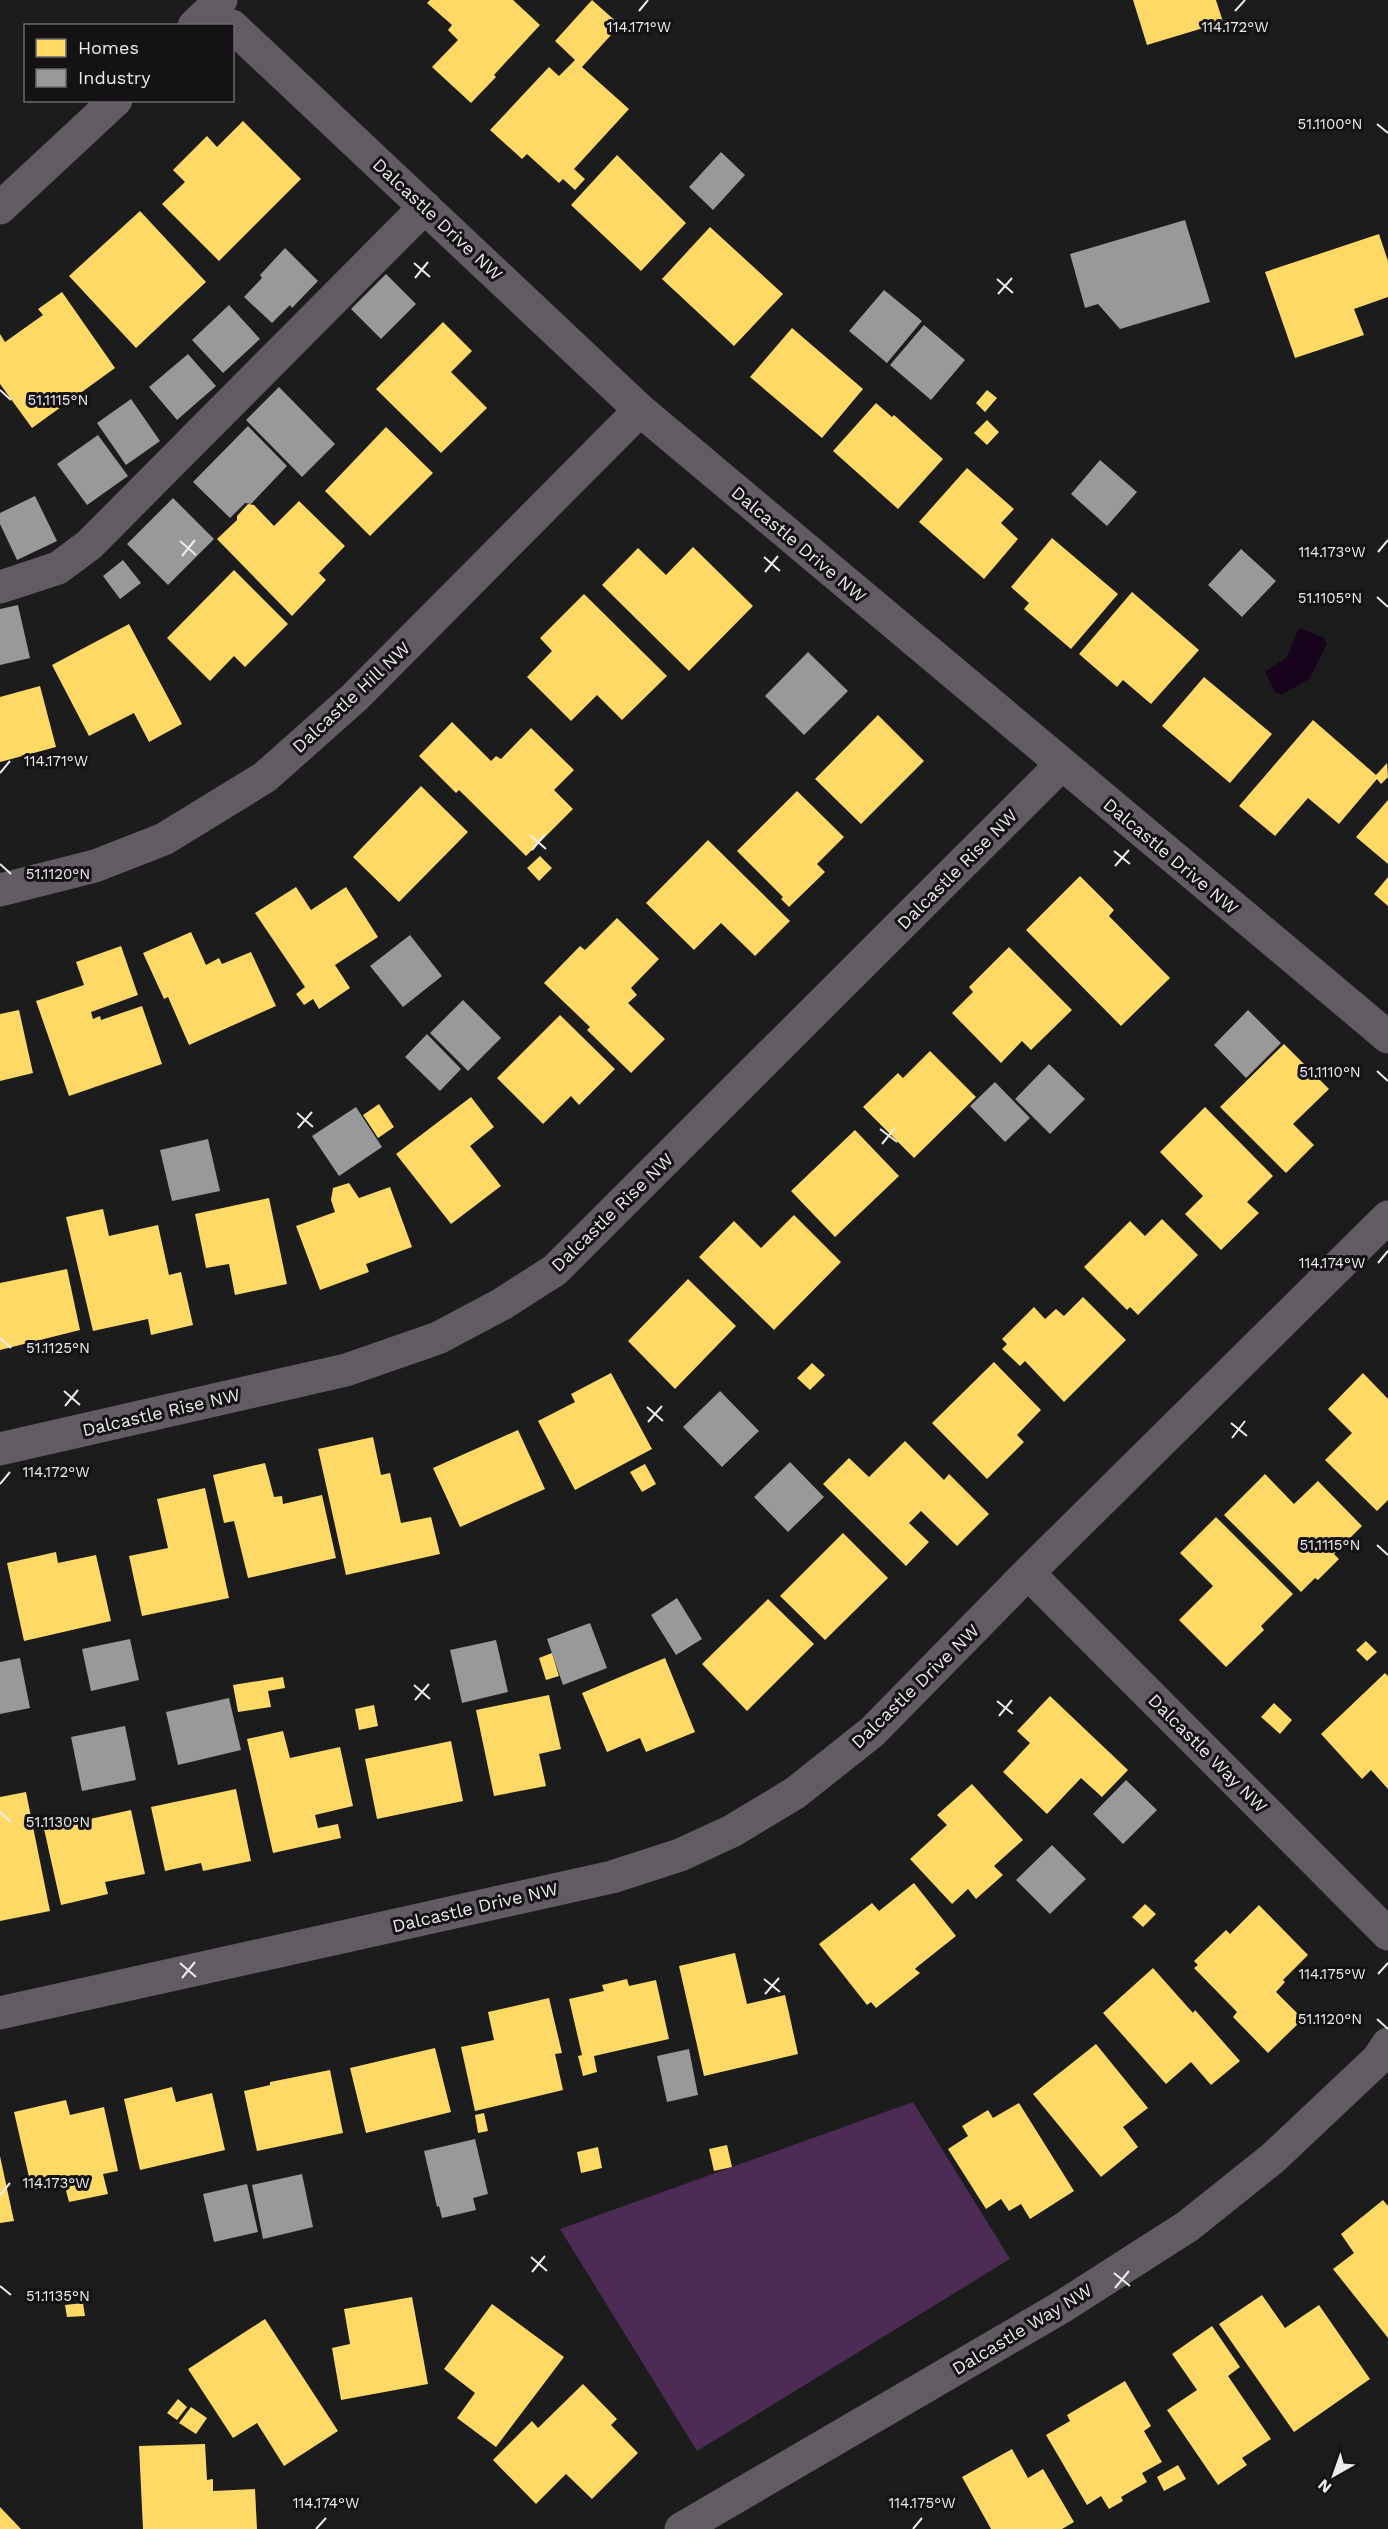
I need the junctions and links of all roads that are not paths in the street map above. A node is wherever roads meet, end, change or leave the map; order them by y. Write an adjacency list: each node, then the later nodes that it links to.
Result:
1 (234, 32): 3 (street, Dalcastle Drive NW)
2 (114, 102): 4 (street)
3 (425, 207): 5 (street, Dalcastle Drive NW); 6 (street)
4 (0, 208)
5 (640, 410): 7 (street, Dalcastle Drive NW); 8 (street, Dalcastle Hill NW)
6 (0, 587)
7 (1061, 765): 9 (street, Dalcastle Drive NW); 11 (street, Dalcastle Rise NW)
8 (0, 890)
9 (1388, 1037)
10 (1388, 1217): 12 (street, Dalcastle Drive NW)
11 (0, 1449)
12 (1028, 1573): 13 (street, Dalcastle Way NW); 14 (street, Dalcastle Drive NW)
13 (1388, 1934)
14 (0, 2013)
15 (1388, 2044): 16 (street, Dalcastle Way NW)
16 (681, 2529)

